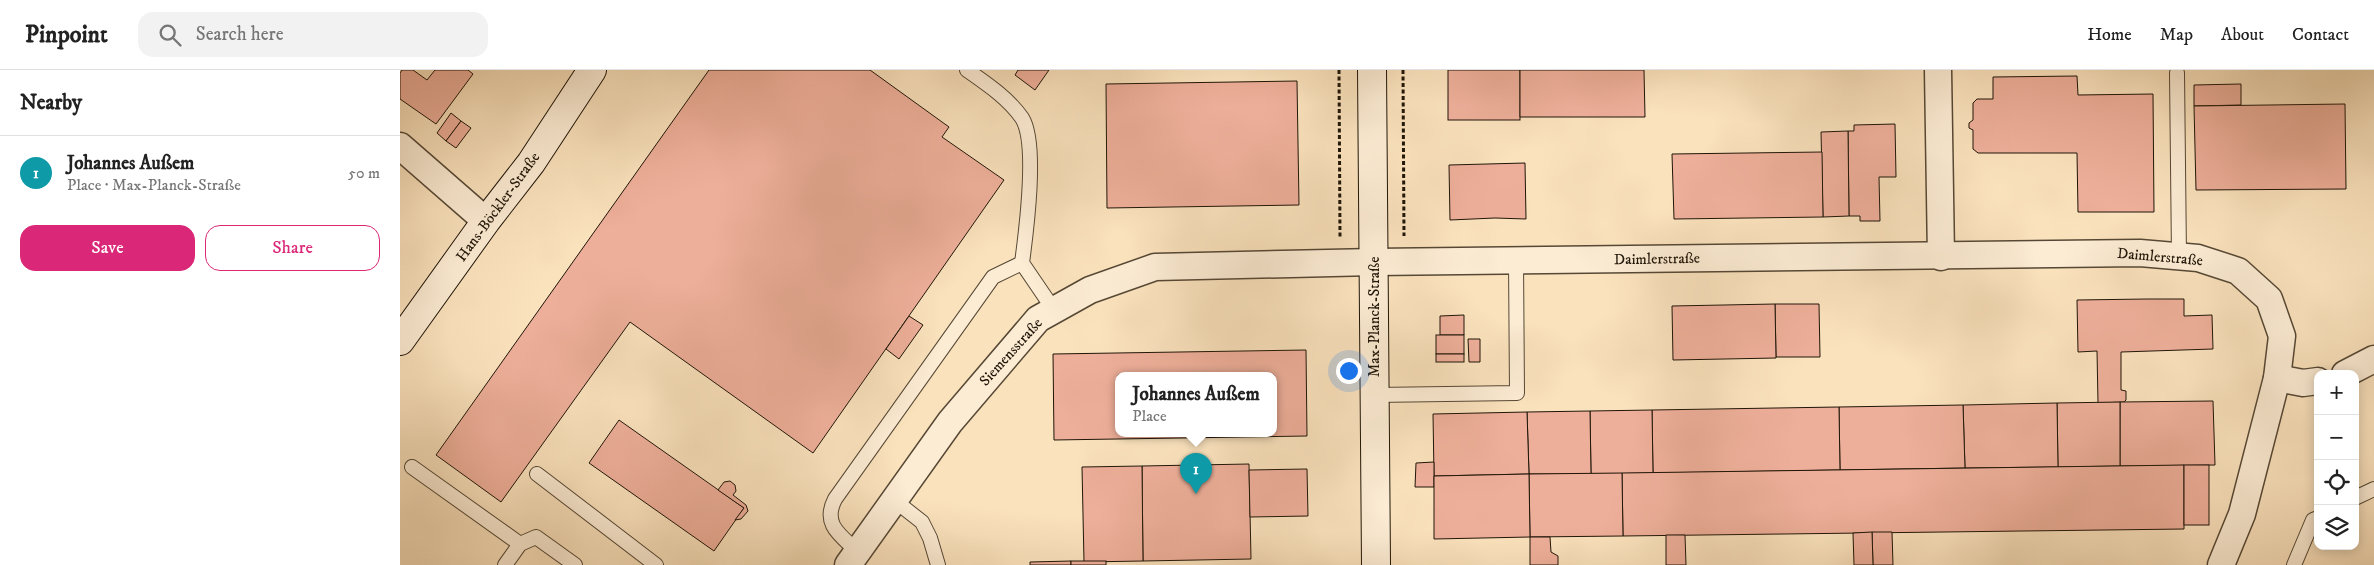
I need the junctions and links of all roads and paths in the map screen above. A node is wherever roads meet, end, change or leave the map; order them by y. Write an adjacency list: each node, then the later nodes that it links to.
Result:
1 (592, 70): 9 (street, Hans-Böckler-Straße)
2 (967, 70): 15 (lane)
3 (1339, 70): 16 (path)
4 (1372, 70): 13 (street, Max-Planck-Straße)
5 (1403, 70): 14 (path)
6 (1938, 70): 10 (street)
7 (2177, 73): 11 (lane)
8 (400, 146): 9 (street)
9 (486, 221): 18 (street, Hans-Böckler-Straße)
10 (1941, 256): 11 (street, Daimlerstraße); 12 (street, Daimlerstraße)
11 (2179, 256): 21 (street, Daimlerstraße)
12 (1516, 261): 14 (street, Daimlerstraße); 23 (lane)
13 (1374, 262): 14 (street, Daimlerstraße); 16 (street, Siemensstraße); 23 (street, Max-Planck-Straße)
14 (1405, 262)
15 (1022, 263): 17 (lane); 31 (lane)
16 (1340, 263): 17 (street, Siemensstraße)
17 (1054, 310): 28 (street, Siemensstraße)
18 (400, 341)
19 (2374, 359): 20 (street)
20 (2353, 370)
21 (2277, 378): 22 (street); 37 (street, Daimlerstraße)
22 (2314, 381)
23 (1375, 395): 36 (street, Max-Planck-Straße)
24 (412, 467): 30 (lane)
25 (536, 474): 34 (lane)
26 (2374, 489): 27 (lane)
27 (2359, 496)
28 (894, 500): 31 (street, Siemensstraße); 35 (lane)
29 (2314, 520): 38 (lane)
30 (520, 544): 32 (lane); 33 (lane)
31 (852, 558)
32 (505, 565)
33 (575, 565)
34 (656, 565)
35 (938, 565)
36 (1376, 565)
37 (2221, 565)
38 (2294, 565)

